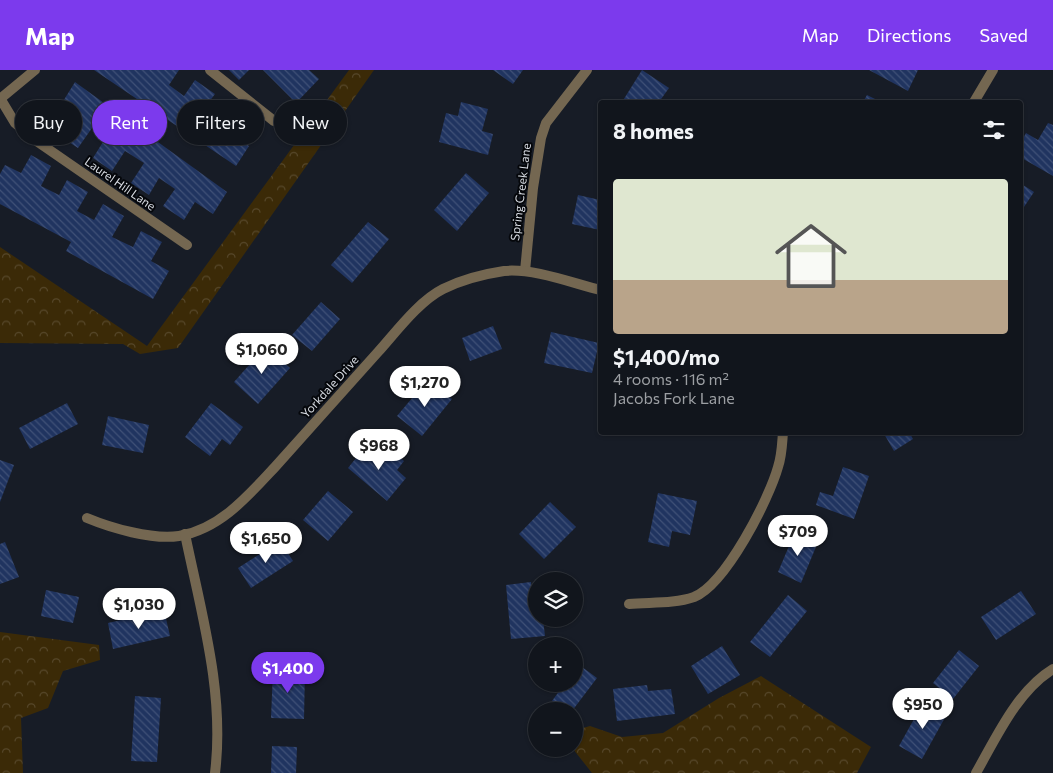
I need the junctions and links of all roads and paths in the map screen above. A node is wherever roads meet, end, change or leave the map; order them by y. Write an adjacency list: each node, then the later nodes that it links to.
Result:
1 (35, 70): 5 (street)
2 (210, 70): 7 (street)
3 (587, 70): 9 (street, Spring Creek Lane)
4 (993, 70): 6 (street)
5 (0, 98): 8 (street, Laurel Hill Lane)
6 (975, 100)
7 (274, 121)
8 (187, 246)
9 (524, 271): 10 (street, Yorkdale Drive); 13 (street, Yorkdale Drive)
10 (598, 290)
11 (783, 435): 14 (street)
12 (87, 518): 13 (street, Yorkdale Drive)
13 (185, 534): 16 (street)
14 (629, 604)
15 (1053, 669): 17 (street)
16 (215, 773)
17 (976, 773)

